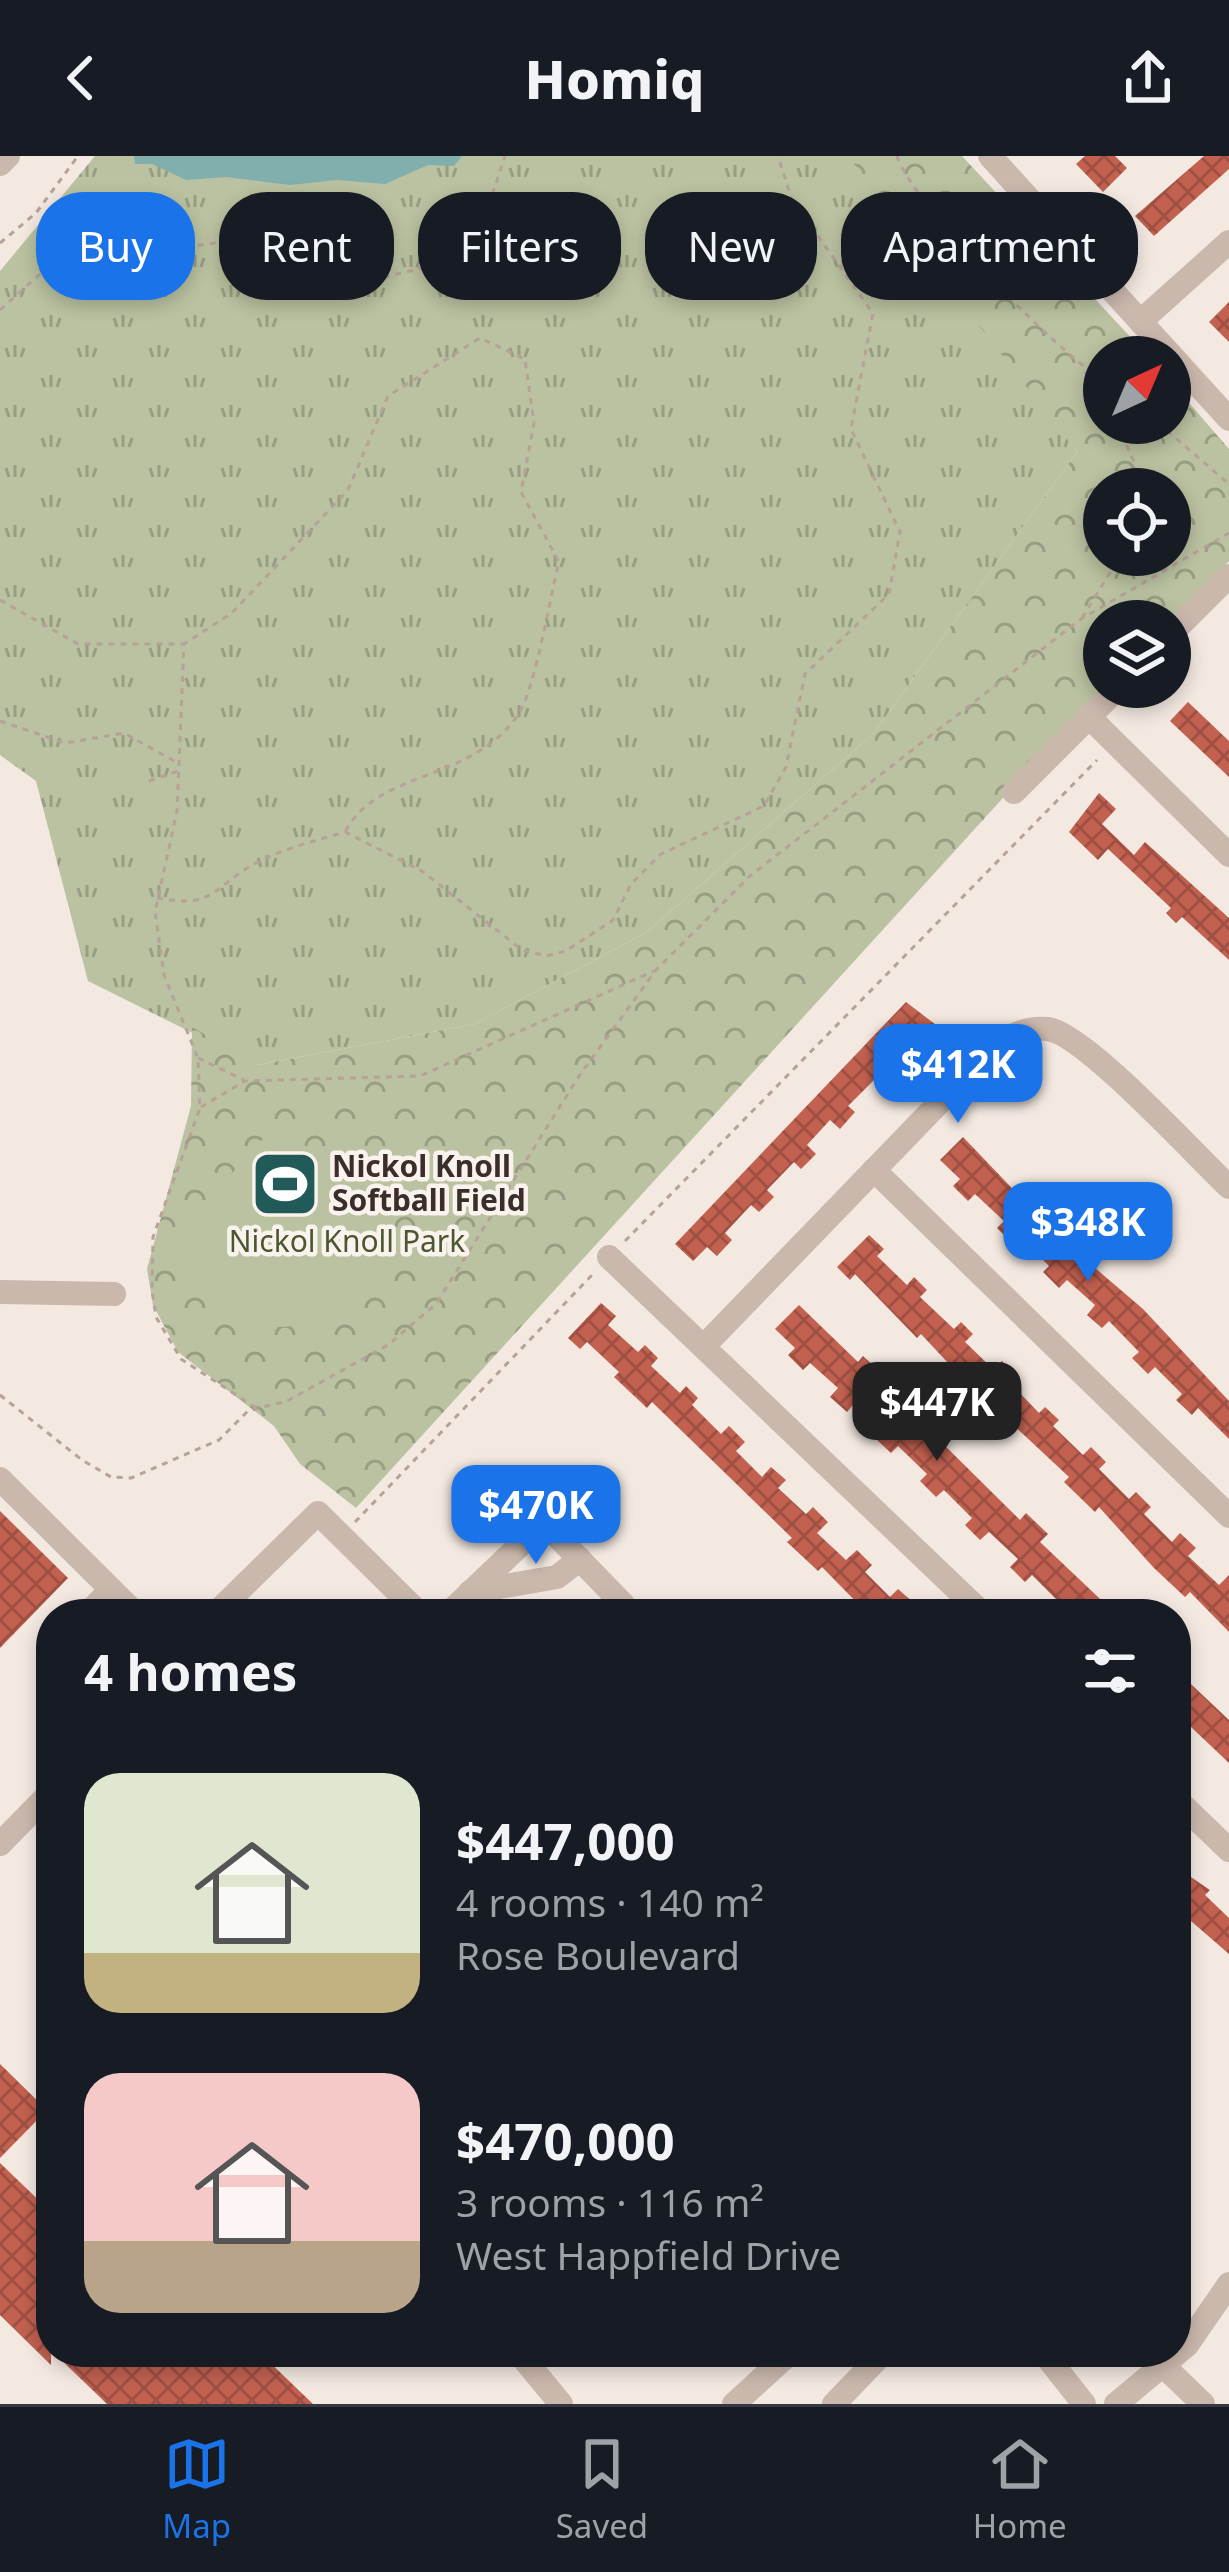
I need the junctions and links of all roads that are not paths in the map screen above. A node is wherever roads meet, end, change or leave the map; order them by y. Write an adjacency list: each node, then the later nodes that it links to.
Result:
1 (8, 156): 3 (street)
2 (990, 156): 5 (street)
3 (0, 164)
4 (1229, 242): 5 (street)
5 (1142, 320): 6 (street)
6 (1229, 419)
7 (1229, 576): 8 (street)
8 (1191, 614)
9 (1098, 708): 10 (street)
10 (1089, 717): 11 (street); 12 (street)
11 (1014, 792)
12 (1229, 855)
13 (874, 1170): 14 (street); 18 (street); 20 (street)
14 (1229, 1187)
15 (609, 1257): 18 (street)
16 (0, 1292): 17 (street)
17 (114, 1294)
18 (704, 1346): 30 (street)
19 (0, 1479): 22 (street)
20 (1229, 1516)
21 (580, 1559): 23 (street); 23 (street); 29 (street)
22 (111, 1589): 24 (street); 25 (street)
23 (470, 1592): 28 (street)
24 (101, 1599)
25 (121, 1599)
26 (230, 1599): 27 (street)
27 (405, 1599)
28 (463, 1599)
29 (618, 1599)
30 (967, 1599)
31 (1191, 1813): 34 (street)
32 (36, 1815): 33 (street)
33 (0, 1844)
34 (1229, 1850)
35 (1229, 2284): 36 (street)
36 (1221, 2309): 37 (street)
37 (1191, 2341)
38 (531, 2367): 45 (street)
39 (777, 2367): 44 (street)
40 (870, 2367): 46 (street)
41 (1055, 2367): 47 (street)
42 (1146, 2367): 48 (street)
43 (1164, 2367): 49 (street)
44 (744, 2401)
45 (562, 2404)
46 (834, 2404)
47 (1084, 2404)
48 (1116, 2404)
49 (1203, 2404)

